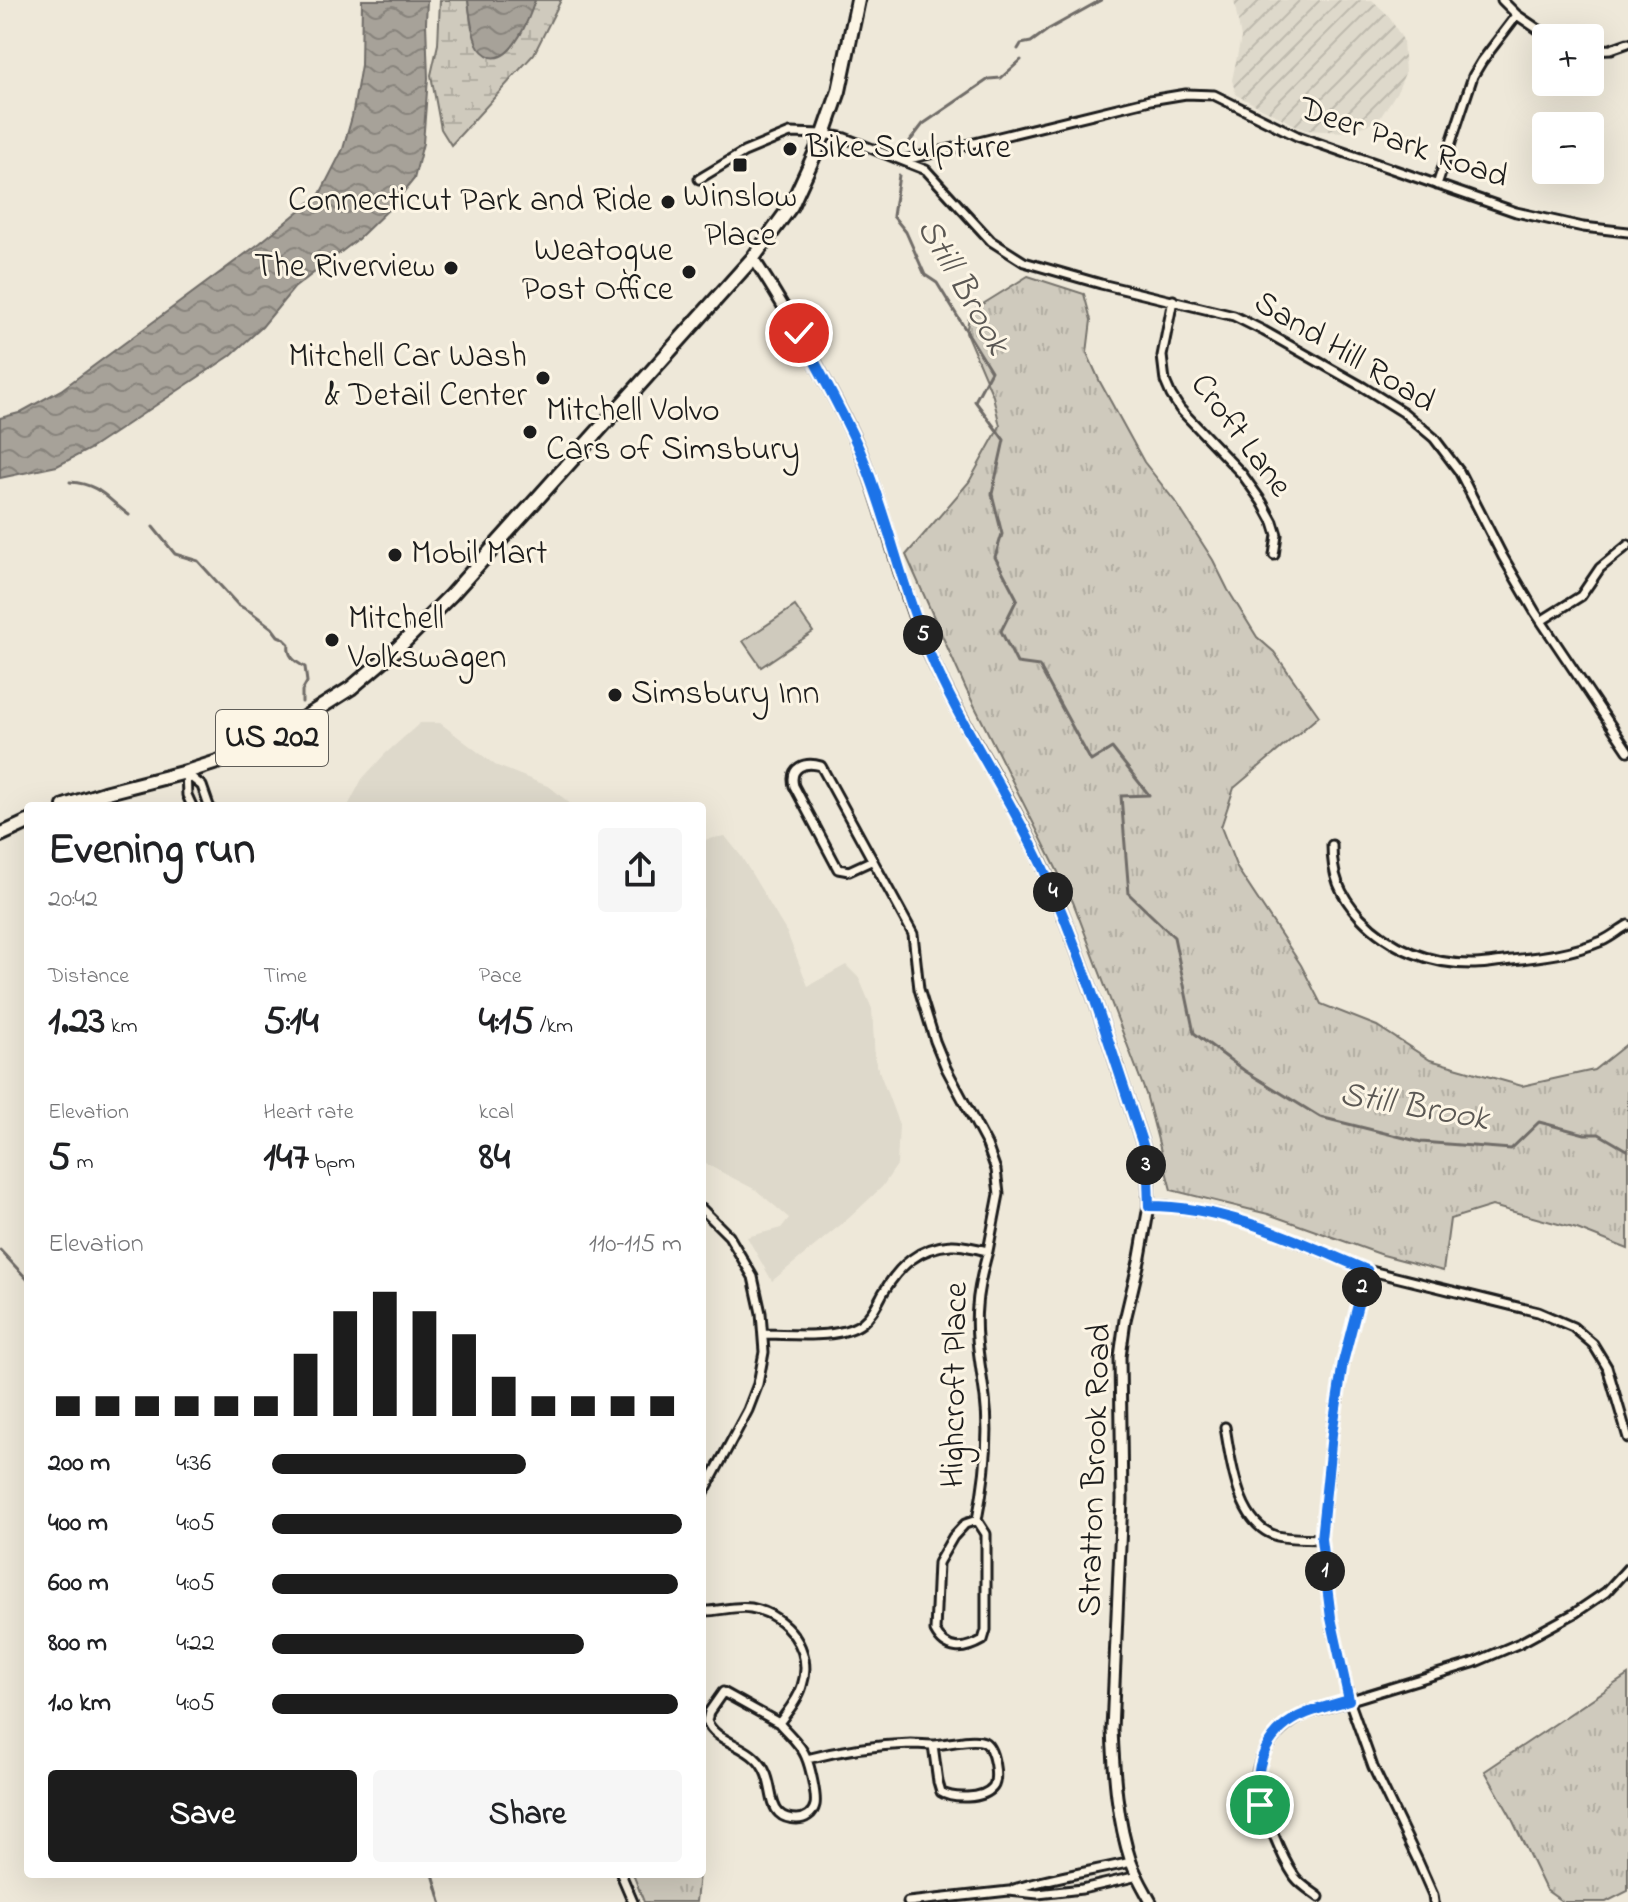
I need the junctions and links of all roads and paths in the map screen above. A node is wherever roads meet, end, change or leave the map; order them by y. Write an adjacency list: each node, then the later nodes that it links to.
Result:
1 (858, 0): 7 (highway, US 202)
2 (1502, 0): 3 (street)
3 (1517, 15): 4 (street); 10 (street)
4 (1532, 25)
5 (1628, 43): 6 (street)
6 (1604, 49)
7 (824, 134): 8 (street, Sand Hill Road); 9 (street); 12 (highway, US 202)
8 (903, 161): 10 (street, Deer Park Road); 13 (street, Sand Hill Road)
9 (699, 179)
10 (1437, 185): 11 (street, Deer Park Road)
11 (1628, 232)
12 (753, 258): 18 (highway, US 202); 27 (street, Stratton Brook Road)
13 (1173, 300): 15 (street, Croft Lane); 16 (street, Sand Hill Road)
14 (1628, 545): 16 (street)
15 (1274, 555)
16 (1541, 621): 17 (street, Sand Hill Road)
17 (1628, 751)
18 (186, 772): 19 (highway, US 202); 20 (street); 21 (street)
19 (76, 802)
20 (190, 802)
21 (208, 802)
22 (24, 824): 23 (highway)
23 (0, 835)
24 (1332, 845): 26 (street)
25 (873, 860): 25 (street, Highcroft Place); 29 (street, Highcroft Place)
26 (1628, 925)
27 (1149, 1206): 30 (street); 43 (street, Stratton Brook Road)
28 (706, 1213): 31 (street)
29 (988, 1251): 31 (street, Highcroft Place); 35 (street, Highcroft Place)
30 (1367, 1270): 33 (street); 36 (street)
31 (764, 1334): 34 (street)
32 (1225, 1427): 36 (street)
33 (1628, 1438)
34 (706, 1489)
35 (977, 1520): 35 (street, Highcroft Place)
36 (1321, 1539): 39 (street)
37 (1628, 1568): 39 (street)
38 (706, 1611): 40 (street)
39 (1349, 1700): 47 (street); 51 (street)
40 (779, 1723): 42 (street); 42 (street)
41 (933, 1745): 41 (street); 42 (street)
42 (807, 1759)
43 (1131, 1862): 44 (street, Stratton Brook Road); 46 (street)
44 (1138, 1876): 46 (street); 50 (street, Stratton Brook Road)
45 (623, 1878): 48 (street)
46 (1009, 1891): 49 (street)
47 (1319, 1897)
48 (633, 1902)
49 (908, 1902)
50 (1151, 1902)
51 (1434, 1902)

